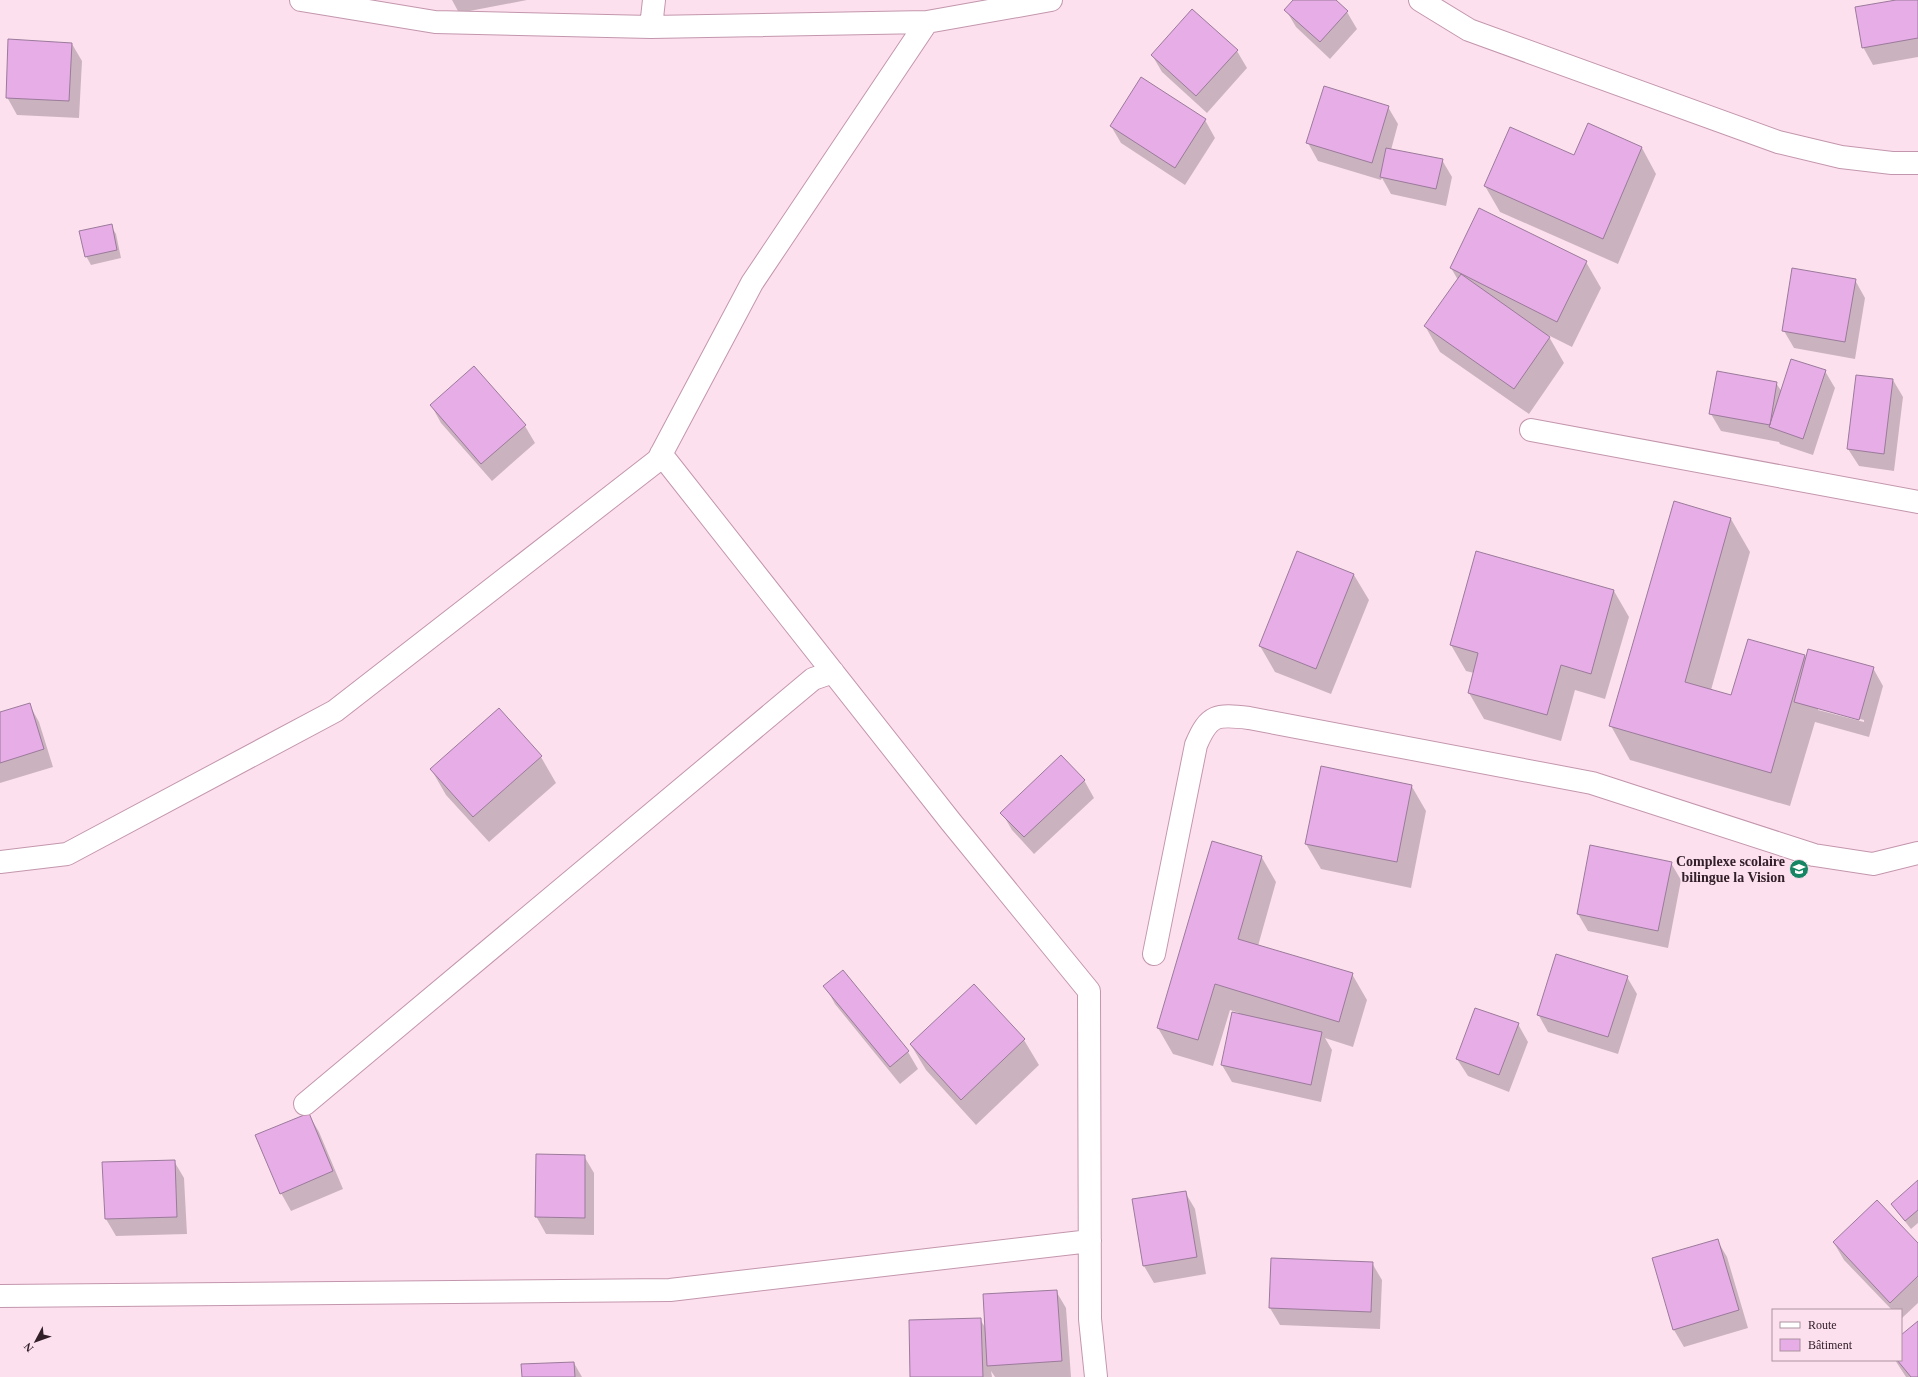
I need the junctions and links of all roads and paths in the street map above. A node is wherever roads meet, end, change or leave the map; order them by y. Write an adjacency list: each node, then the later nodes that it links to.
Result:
1 (301, 0): 6 (street)
2 (654, 0): 6 (street)
3 (1051, 0): 5 (street)
4 (1420, 0): 7 (street)
5 (927, 22): 6 (street); 9 (street)
6 (651, 26)
7 (1918, 163)
8 (1530, 430): 10 (street)
9 (661, 454): 11 (street); 13 (street)
10 (1918, 502)
11 (833, 672): 15 (street); 16 (street)
12 (1918, 853): 14 (street)
13 (0, 862)
14 (1154, 954)
15 (305, 1104)
16 (1090, 1241): 17 (street); 18 (street)
17 (0, 1296)
18 (1096, 1377)

